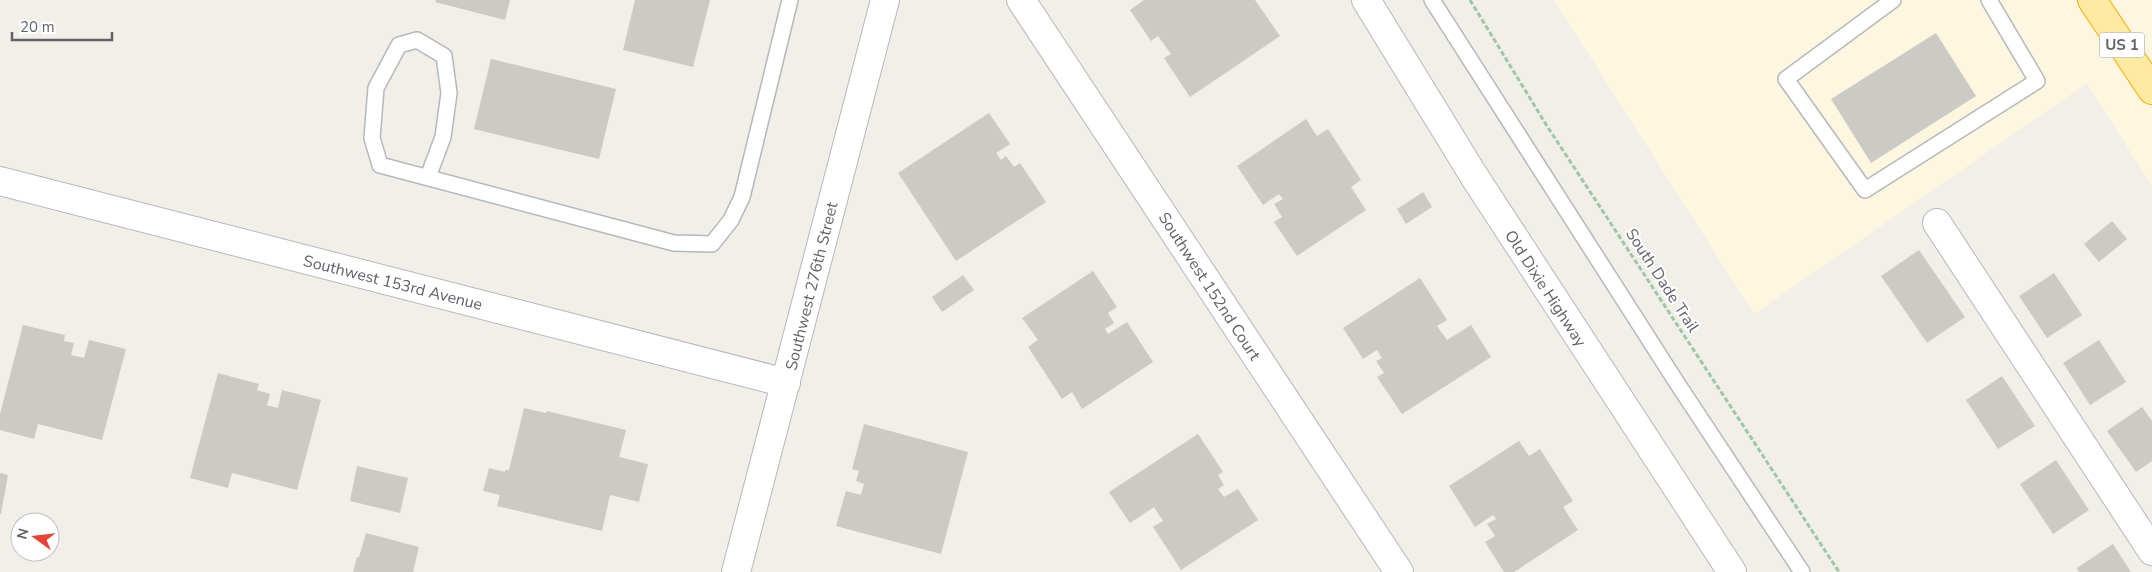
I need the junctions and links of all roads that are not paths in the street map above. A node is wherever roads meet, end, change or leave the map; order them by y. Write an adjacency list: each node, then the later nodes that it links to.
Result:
1 (790, 0): 10 (lane)
2 (885, 0): 13 (street, Southwest 276th Street)
3 (1021, 0): 16 (street, Southwest 152nd Court)
4 (1366, 0): 17 (street, Old Dixie Highway)
5 (1432, 0): 18 (lane)
6 (1893, 0): 7 (lane)
7 (1989, 0)
8 (2092, 0): 9 (highway, US 1)
9 (2152, 90)
10 (428, 177): 10 (lane)
11 (0, 181): 13 (street, Southwest 153rd Avenue)
12 (1937, 223): 14 (street)
13 (786, 383): 15 (street, Southwest 276th Street)
14 (2152, 551)
15 (736, 572)
16 (1399, 572)
17 (1732, 572)
18 (1802, 572)

